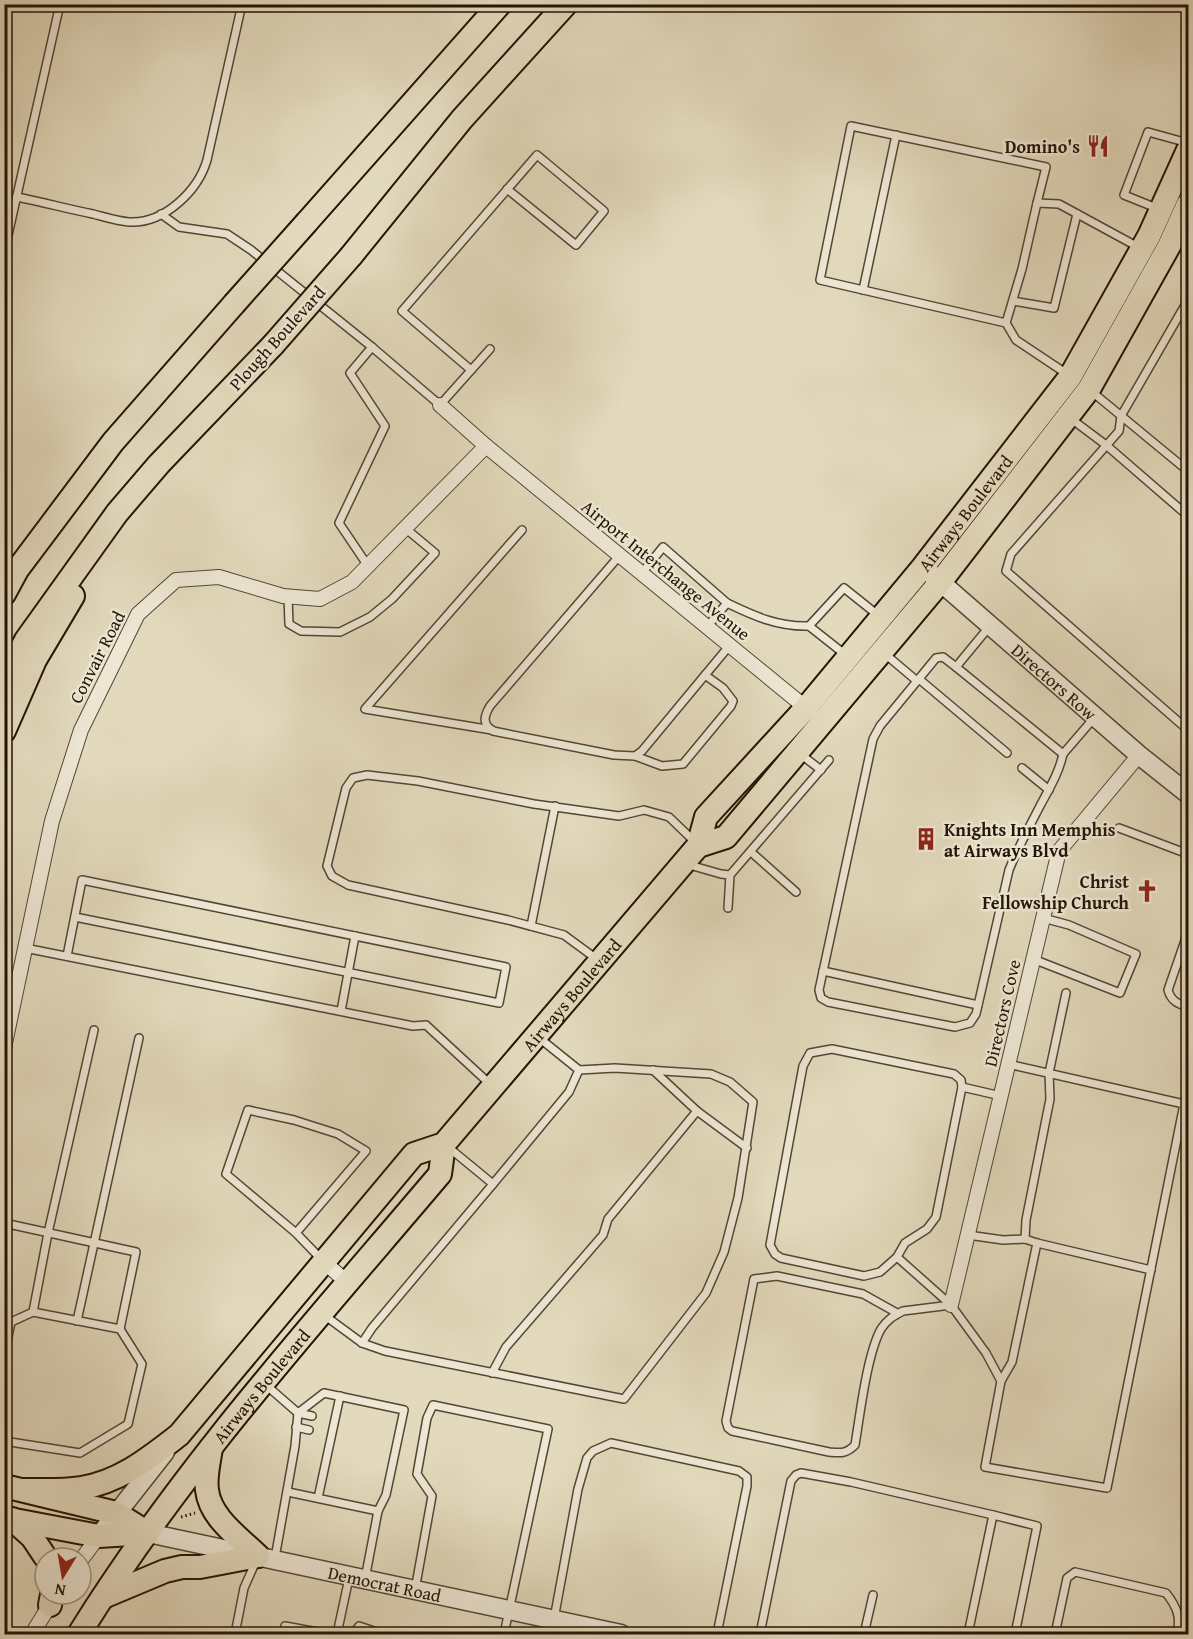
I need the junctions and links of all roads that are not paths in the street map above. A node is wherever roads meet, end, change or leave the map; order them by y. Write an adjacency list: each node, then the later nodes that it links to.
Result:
1 (60, 4): 9 (lane)
2 (242, 4): 13 (lane)
3 (500, 4): 38 (main road, bridge)
4 (566, 4): 30 (main road, Plough Boulevard, bridge)
5 (896, 135): 10 (lane); 17 (lane); 17 (lane)
6 (1188, 143): 12 (lane)
7 (1188, 150): 12 (main road, Airways Boulevard)
8 (507, 189): 8 (lane); 23 (lane)
9 (17, 197): 13 (lane); 16 (lane)
10 (1037, 203): 14 (lane); 18 (lane)
11 (1188, 204): 24 (main road, Airways Boulevard)
12 (1161, 210): 15 (main road, Airways Boulevard)
13 (161, 214): 21 (lane)
14 (1077, 214): 15 (lane); 18 (lane)
15 (1142, 249): 24 (main road, Airways Boulevard)
16 (4, 253)
17 (863, 290): 20 (lane)
18 (1013, 300): 20 (lane)
19 (1188, 300): 26 (lane)
20 (1006, 323): 24 (lane)
21 (372, 347): 25 (lane); 35 (lane)
22 (490, 349): 23 (lane)
23 (471, 370): 25 (lane)
24 (1070, 396): 26 (lane); 27 (lane); 36 (main road, Airways Boulevard); 39 (main road, Airways Boulevard)
25 (440, 405): 28 (street)
26 (1121, 417): 27 (lane); 29 (lane)
27 (1106, 445): 31 (lane); 57 (lane)
28 (486, 446): 32 (street, Convair Road); 34 (street, Airport Interchange Avenue)
29 (1188, 471)
30 (117, 513): 53 (main road, Plough Boulevard); 58 (main road)
31 (1188, 516)
32 (405, 528): 35 (street, Convair Road); 41 (lane)
33 (522, 530): 56 (lane)
34 (620, 555): 37 (street, Airport Interchange Avenue); 56 (lane)
35 (368, 566): 41 (street, Convair Road)
36 (923, 567): 39 (street, Directors Row); 43 (main road, Airways Boulevard)
37 (642, 573): 42 (lane); 46 (street, Airport Interchange Avenue)
38 (11, 578): 40 (main road)
39 (941, 581): 44 (street, Directors Row); 48 (main road, Airways Boulevard)
40 (4, 594)
41 (288, 596): 82 (street, Convair Road)
42 (727, 603): 45 (lane); 46 (lane)
43 (881, 617): 45 (lane); 49 (main road, Airways Boulevard)
44 (990, 625): 50 (lane); 55 (street, Directors Row)
45 (809, 626): 49 (lane)
46 (707, 627): 47 (street, Airport Interchange Avenue)
47 (730, 645): 51 (lane); 54 (street, Airport Interchange Avenue)
48 (882, 651): 52 (lane); 54 (main road, Airways Boulevard)
49 (848, 657): 54 (main road, Airways Boulevard)
50 (956, 667): 52 (lane); 61 (lane)
51 (705, 675): 63 (lane); 63 (lane)
52 (918, 680): 60 (lane); 86 (lane)
53 (4, 681)
54 (815, 715): 59 (main road, Airways Boulevard); 72 (main road, Airways Boulevard)
55 (1095, 717): 61 (lane); 62 (street, Directors Row)
56 (493, 730): 63 (lane)
57 (1188, 730)
58 (4, 731)
59 (798, 752): 66 (lane); 72 (main road, Airways Boulevard)
60 (1007, 753)
61 (1063, 754): 67 (lane)
62 (1139, 755): 68 (street, Directors Row); 78 (street, Directors Cove)
63 (635, 756)
64 (829, 760): 66 (lane)
65 (1022, 768): 67 (lane)
66 (820, 770): 71 (lane)
67 (1049, 790): 89 (lane)
68 (1188, 794)
69 (555, 806): 72 (lane); 79 (lane); 79 (lane)
70 (1119, 828): 73 (lane)
71 (751, 852): 74 (lane); 75 (lane)
72 (691, 854): 74 (lane); 85 (main road, Airways Boulevard)
73 (1188, 854)
74 (730, 875): 76 (lane)
75 (796, 892)
76 (728, 908)
77 (75, 917): 81 (lane); 83 (lane); 87 (lane)
78 (1043, 918): 84 (street, Directors Cove); 84 (lane)
79 (531, 926): 85 (lane)
80 (1188, 932): 90 (lane)
81 (355, 936): 87 (lane); 87 (lane)
82 (25, 948): 83 (lane); 95 (street, Convair Road)
83 (67, 956): 91 (lane)
84 (1033, 959): 96 (street, Directors Cove)
85 (600, 961): 93 (main road, Airways Boulevard)
86 (823, 971): 89 (lane); 89 (lane)
87 (348, 972): 91 (lane)
88 (1066, 993): 99 (lane)
89 (978, 1005)
90 (1188, 1007)
91 (340, 1011): 100 (lane)
92 (94, 1030): 108 (lane)
93 (537, 1035): 97 (lane); 100 (main road, Airways Boulevard)
94 (139, 1038): 112 (lane)
95 (4, 1048)
96 (1008, 1064): 99 (lane); 102 (street, Directors Cove)
97 (579, 1070): 98 (lane); 106 (lane)
98 (653, 1070): 103 (lane); 105 (lane)
99 (1049, 1073): 111 (lane); 116 (lane)
100 (493, 1087): 104 (main road, Airways Boulevard)
101 (962, 1087): 102 (lane); 114 (lane); 114 (lane)
102 (1001, 1096): 110 (street, Directors Cove)
103 (697, 1112): 105 (lane); 126 (lane)
104 (444, 1144): 106 (lane); 115 (main road, Airways Boulevard); 117 (main road, Airways Boulevard)
105 (747, 1148): 126 (lane)
106 (493, 1184): 124 (lane)
107 (4, 1223): 108 (lane)
108 (48, 1233): 112 (lane); 119 (lane)
109 (296, 1233): 109 (lane); 115 (lane)
110 (968, 1235): 111 (lane); 118 (street, Directors Cove)
111 (1025, 1239): 113 (lane)
112 (94, 1243): 122 (lane); 123 (lane)
113 (1037, 1243): 116 (lane); 127 (lane)
114 (897, 1257): 118 (lane)
115 (324, 1262): 117 (street); 134 (main road, Airways Boulevard)
116 (1151, 1270): 127 (lane)
117 (348, 1283): 121 (main road, Airways Boulevard)
118 (951, 1305): 120 (lane); 127 (lane)
119 (33, 1312): 122 (lane); 125 (lane)
120 (897, 1313): 120 (lane)
121 (322, 1314): 124 (lane); 128 (main road, Airways Boulevard)
122 (77, 1321): 123 (lane)
123 (120, 1329): 135 (lane)
124 (362, 1343): 126 (lane)
125 (4, 1356)
126 (492, 1372)
127 (1001, 1381)
128 (264, 1383): 130 (lane); 136 (main road, Airways Boulevard)
129 (340, 1396): 130 (lane); 145 (lane); 146 (lane)
130 (297, 1413): 131 (lane); 132 (lane)
131 (312, 1416)
132 (296, 1427): 133 (lane); 137 (lane)
133 (309, 1430)
134 (180, 1435): 143 (main road); 147 (street, Airways Boulevard)
135 (4, 1441)
136 (211, 1446): 150 (main road, Airways Boulevard); 154 (main road)
137 (295, 1446): 138 (lane); 139 (lane)
138 (305, 1448)
139 (292, 1464): 140 (lane); 141 (lane)
140 (302, 1466)
141 (289, 1478): 142 (lane); 144 (lane)
142 (298, 1480)
143 (14, 1488): 147 (main road, Democrat Road)
144 (288, 1492): 145 (lane); 154 (lane)
145 (318, 1498): 146 (lane)
146 (378, 1511): 155 (lane)
147 (116, 1513): 150 (main road, Democrat Road); 151 (street, Airways Boulevard)
148 (993, 1515): 173 (lane); 175 (lane); 176 (lane)
149 (8, 1518): 151 (main road, Democrat Road); 152 (main road)
150 (148, 1533): 151 (main road, Democrat Road); 154 (street, Democrat Road); 158 (main road, Airways Boulevard)
151 (99, 1536): 153 (street, Airways Boulevard)
152 (38, 1546)
153 (92, 1546)
154 (267, 1557): 155 (street, Democrat Road); 158 (main road); 162 (lane)
155 (357, 1577): 156 (street, Democrat Road); 168 (lane)
156 (415, 1590): 160 (street, Democrat Road); 160 (lane)
157 (873, 1594): 174 (lane)
158 (103, 1596): 165 (main road, Airways Boulevard)
159 (48, 1606): 164 (street)
160 (509, 1610): 161 (street, Democrat Road); 171 (lane)
161 (554, 1620): 163 (street, Democrat Road); 172 (lane)
162 (234, 1634)
163 (614, 1634)
164 (32, 1635)
165 (79, 1635)
166 (284, 1635): 167 (lane)
167 (328, 1635)
168 (337, 1635)
169 (352, 1635): 170 (lane)
170 (383, 1635)
171 (504, 1635)
172 (717, 1635)
173 (760, 1635)
174 (864, 1635)
175 (968, 1635)
176 (1015, 1635)
177 (1055, 1635): 178 (lane)
178 (1177, 1635)

